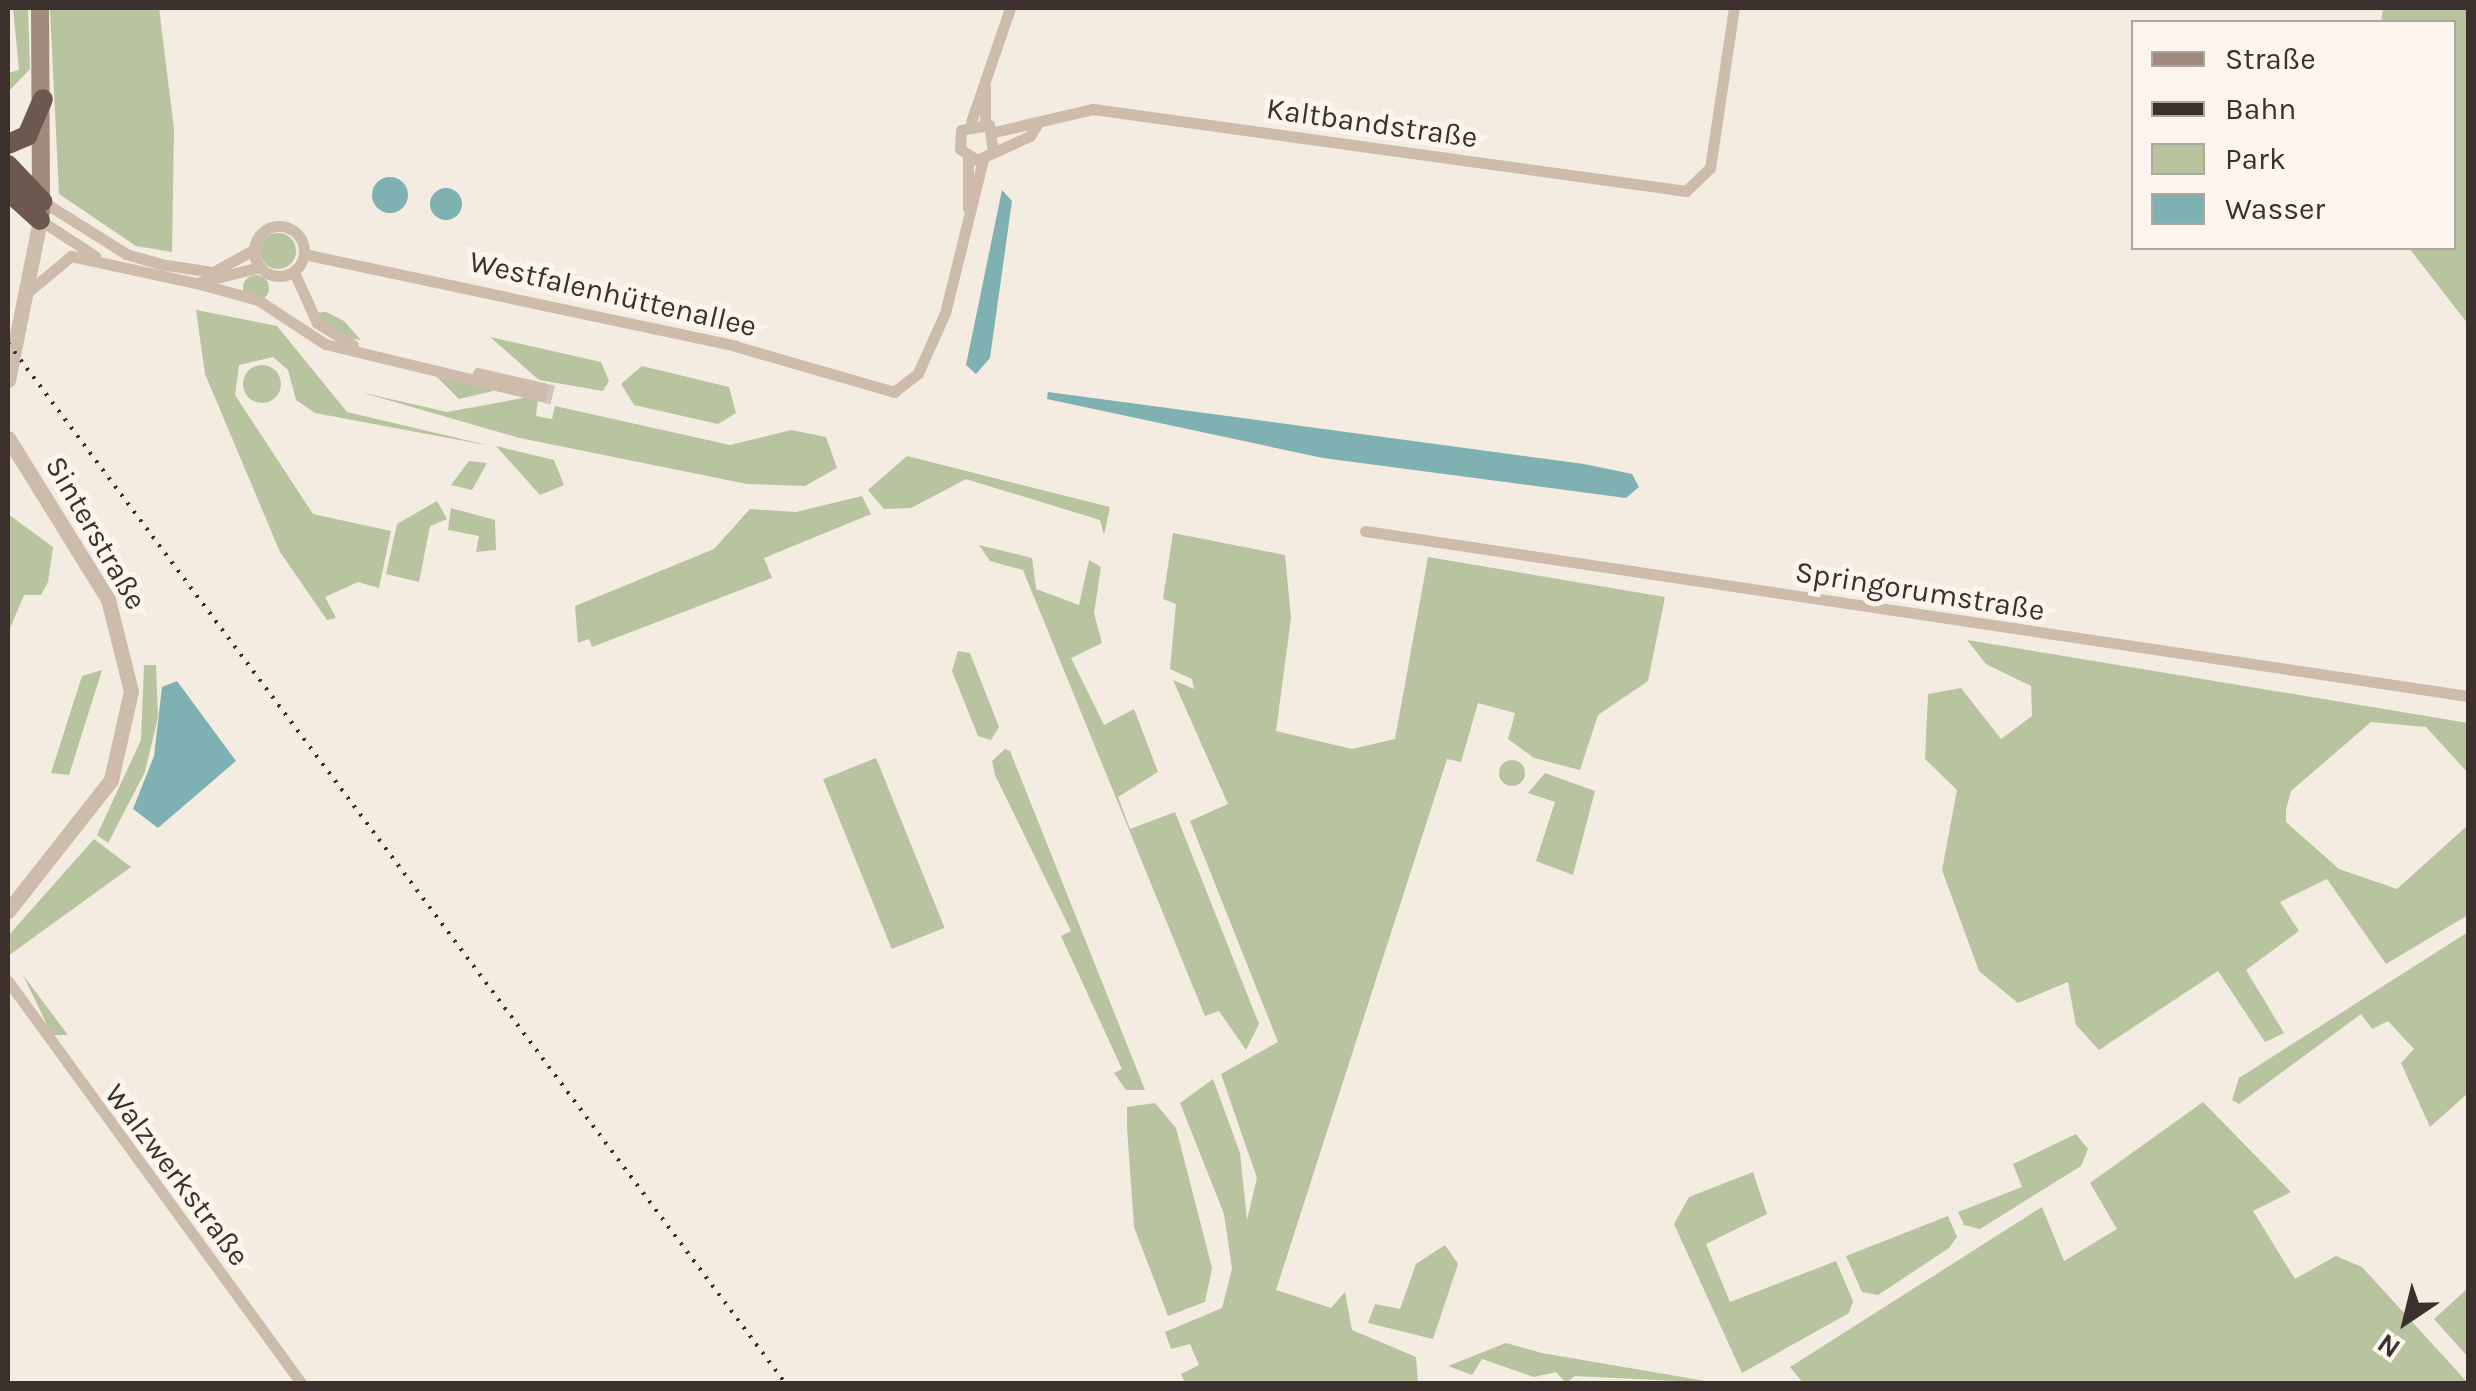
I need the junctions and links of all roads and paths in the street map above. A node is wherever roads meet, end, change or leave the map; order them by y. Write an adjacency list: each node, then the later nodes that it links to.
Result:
1 (40, 8): 4 (main road)
2 (1010, 8): 5 (street)
3 (1734, 8): 6 (street, Kaltbandstraße)
4 (43, 99): 7 (highway); 13 (main road)
5 (984, 125): 6 (street, Kaltbandstraße); 8 (street); 9 (street)
6 (1036, 126): 8 (street, Kaltbandstraße)
7 (8, 144)
8 (988, 155): 9 (street); 12 (street)
9 (968, 157): 12 (street)
10 (8, 165): 13 (highway)
11 (8, 191): 13 (highway)
12 (968, 208): 15 (street, Westfalenhüttenallee)
13 (41, 211): 14 (street); 16 (street); 20 (street)
14 (254, 250): 15 (street); 17 (street)
15 (304, 254): 18 (street)
16 (102, 260): 19 (street); 20 (street)
17 (260, 267): 18 (street); 19 (street)
18 (294, 272): 19 (street)
19 (196, 283)
20 (30, 291): 21 (street)
21 (8, 380)
22 (9, 444): 25 (street, Sinterstraße)
23 (1365, 531): 24 (street, Springorumstraße)
24 (2468, 696)
25 (8, 911)
26 (8, 982): 27 (street, Walzwerkstraße)
27 (10, 994): 28 (street, Walzwerkstraße)
28 (302, 1384)

